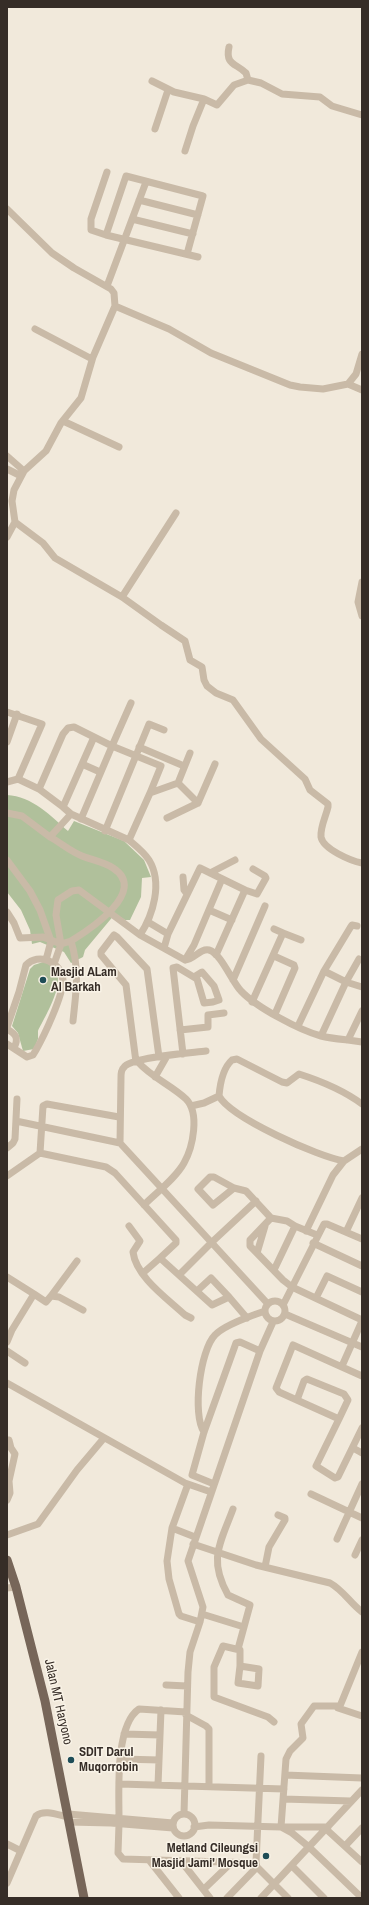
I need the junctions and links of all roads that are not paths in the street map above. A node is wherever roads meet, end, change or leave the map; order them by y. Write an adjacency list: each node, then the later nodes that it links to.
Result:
1 (230, 47): 2 (street)
2 (248, 80): 5 (street); 6 (street)
3 (152, 81): 4 (street)
4 (168, 90): 5 (street); 7 (street)
5 (204, 99): 8 (street)
6 (362, 115)
7 (155, 129)
8 (185, 151)
9 (107, 172): 16 (street)
10 (146, 182): 11 (street); 13 (street); 16 (street)
11 (139, 200): 13 (street); 14 (street)
12 (7, 209): 20 (street)
13 (198, 215): 15 (street)
14 (132, 219): 15 (street); 17 (street)
15 (193, 234): 18 (street)
16 (106, 235): 17 (street)
17 (125, 238): 18 (street); 20 (street)
18 (187, 254): 19 (street)
19 (198, 257)
20 (107, 286): 21 (street)
21 (115, 306): 24 (street); 25 (street)
22 (35, 329): 24 (street)
23 (362, 354): 25 (street)
24 (92, 359): 27 (street)
25 (348, 384): 26 (street)
26 (362, 390)
27 (63, 421): 28 (street); 31 (street)
28 (119, 447)
29 (7, 456): 31 (street)
30 (7, 469): 31 (street)
31 (22, 474): 33 (street)
32 (176, 513): 36 (street)
33 (15, 522): 34 (street); 36 (street)
34 (8, 533)
35 (362, 582): 37 (street)
36 (122, 597): 68 (street)
37 (362, 616)
38 (131, 703): 44 (street)
39 (7, 712): 40 (street)
40 (17, 714): 43 (street); 52 (street)
41 (164, 730): 45 (street)
42 (94, 737): 44 (street); 48 (street); 55 (street)
43 (7, 742)
44 (112, 746): 47 (street); 51 (street)
45 (139, 747): 47 (street); 50 (street)
46 (190, 753): 50 (street)
47 (136, 754): 56 (street); 63 (street)
48 (82, 764): 51 (street); 58 (street)
49 (215, 764): 57 (street)
50 (184, 766): 54 (street)
51 (100, 772): 62 (street)
52 (18, 779): 53 (street); 55 (street)
53 (7, 782)
54 (178, 783): 56 (street); 57 (street)
55 (39, 789): 58 (street)
56 (150, 793): 65 (street)
57 (198, 803): 61 (street)
58 (63, 807): 60 (street)
59 (7, 813): 64 (street)
60 (71, 814): 62 (street); 64 (street)
61 (167, 818)
62 (81, 819): 63 (street)
63 (105, 831): 65 (street)
64 (50, 837): 78 (street)
65 (129, 840): 80 (street)
66 (7, 860): 88 (street)
67 (235, 860): 70 (street)
68 (362, 863)
69 (253, 870): 73 (street)
70 (210, 873): 72 (street); 74 (street)
71 (183, 877): 74 (street)
72 (222, 879): 73 (street); 76 (street)
73 (245, 890): 79 (street)
74 (187, 894): 84 (street)
75 (265, 906): 101 (street)
76 (209, 910): 79 (street); 89 (street)
77 (7, 912): 88 (street)
78 (110, 912): 85 (street); 87 (street); 90 (street)
79 (232, 920): 93 (street)
80 (148, 922): 84 (street); 85 (street)
81 (357, 926): 99 (street)
82 (274, 929): 83 (street)
83 (283, 933): 86 (street); 94 (street)
84 (168, 934): 91 (street)
85 (140, 935): 91 (street)
86 (301, 940)
87 (71, 941): 90 (street); 108 (street)
88 (51, 943): 90 (street); 95 (street)
89 (194, 945): 92 (street); 98 (street)
90 (61, 947): 97 (street)
91 (164, 948): 98 (street)
92 (202, 951): 93 (street); 98 (street)
93 (216, 956): 101 (street)
94 (274, 956): 104 (street); 107 (street)
95 (47, 957): 97 (street); 110 (street)
96 (359, 959): 102 (street)
97 (55, 960): 116 (street)
98 (184, 960)
99 (324, 971): 102 (street); 109 (street)
100 (194, 977): 111 (street)
101 (233, 980): 104 (street)
102 (346, 982): 103 (street); 112 (street)
103 (362, 987)
104 (252, 1002): 107 (street)
105 (362, 1011): 113 (street)
106 (224, 1013): 111 (street)
107 (275, 1014): 109 (street)
108 (73, 1021)
109 (298, 1026): 112 (street)
110 (7, 1028): 116 (street)
111 (180, 1030): 118 (street)
112 (321, 1036): 113 (street)
113 (348, 1040): 114 (street)
114 (362, 1042)
115 (7, 1044): 116 (street)
116 (14, 1048)
117 (206, 1051): 118 (street)
118 (183, 1054): 119 (street)
119 (167, 1056): 120 (street); 122 (street)
120 (158, 1057): 121 (street); 121 (street)
121 (137, 1062): 122 (street); 127 (street)
122 (155, 1077): 126 (street)
123 (219, 1096): 125 (street); 126 (street); 134 (street)
124 (18, 1099): 128 (street)
125 (362, 1104)
126 (191, 1106): 136 (street)
127 (119, 1117): 129 (street); 130 (street)
128 (16, 1121): 129 (street); 131 (street)
129 (42, 1127): 130 (street); 133 (street)
130 (120, 1143): 136 (street)
131 (7, 1148)
132 (362, 1149): 134 (street)
133 (40, 1153): 135 (street); 140 (street)
134 (344, 1161): 145 (street)
135 (7, 1176)
136 (162, 1187): 140 (street); 149 (street)
137 (234, 1188): 137 (street); 139 (street)
138 (362, 1198): 146 (street)
139 (256, 1201): 141 (street); 149 (street)
140 (144, 1205): 152 (street)
141 (271, 1218): 142 (street); 144 (street)
142 (266, 1224): 151 (street); 151 (street)
143 (129, 1226): 156 (street)
144 (295, 1226): 145 (street); 155 (street)
145 (306, 1231): 147 (street)
146 (346, 1232): 147 (street); 148 (street)
147 (317, 1235): 150 (street)
148 (362, 1239)
149 (211, 1243): 157 (street); 167 (street)
150 (313, 1243): 154 (street); 159 (street)
151 (257, 1253): 155 (street)
152 (160, 1258): 156 (street); 157 (street)
153 (77, 1260): 163 (street)
154 (362, 1266)
155 (274, 1270): 159 (street)
156 (143, 1273): 170 (street)
157 (179, 1275): 160 (street)
158 (7, 1277): 162 (street)
159 (292, 1286): 165 (street); 166 (street)
160 (197, 1291): 164 (street); 164 (street)
161 (362, 1292): 165 (street)
162 (34, 1294): 163 (street); 174 (street)
163 (52, 1296): 168 (street)
164 (229, 1297): 171 (street)
165 (316, 1298): 172 (street)
166 (283, 1304): 167 (street); 169 (street)
167 (266, 1308): 171 (street); 173 (street)
168 (83, 1310)
169 (285, 1314): 173 (street); 176 (street)
170 (192, 1318)
171 (247, 1318): 187 (street)
172 (362, 1320): 176 (street)
173 (273, 1322): 179 (street)
174 (9, 1329): 175 (street)
175 (7, 1342)
176 (352, 1343): 177 (street); 181 (street)
177 (362, 1348)
178 (7, 1351): 180 (street)
179 (260, 1351): 187 (street); 194 (street)
180 (25, 1363)
181 (342, 1366): 182 (street); 184 (street)
182 (362, 1376)
183 (7, 1383): 188 (street)
184 (297, 1400): 185 (street); 185 (street)
185 (338, 1419): 190 (street)
186 (362, 1428): 190 (street)
187 (204, 1432): 194 (street)
188 (104, 1438): 192 (street); 202 (street)
189 (9, 1440): 196 (street)
190 (353, 1448): 191 (street)
191 (362, 1453)
192 (185, 1482): 194 (street); 201 (street)
193 (362, 1484): 198 (street)
194 (212, 1488): 205 (street)
195 (310, 1494): 198 (street)
196 (7, 1500)
197 (234, 1509): 206 (street)
198 (348, 1512): 200 (street); 203 (street)
199 (278, 1515): 209 (street)
200 (362, 1518)
201 (172, 1528): 205 (street); 213 (street)
202 (7, 1535)
203 (337, 1539)
204 (362, 1540): 207 (street)
205 (194, 1541): 206 (street); 212 (street)
206 (217, 1553): 209 (street); 214 (street)
207 (355, 1555)
208 (7, 1560): 210 (main road, Jalan MT Haryono)
209 (265, 1567): 211 (street)
210 (11, 1588): 242 (main road, Jalan MT Haryono)
211 (362, 1612)
212 (202, 1614): 213 (street); 214 (street)
213 (200, 1622): 219 (street)
214 (244, 1626): 215 (street)
215 (238, 1649): 217 (street); 224 (street)
216 (362, 1652): 220 (street)
217 (240, 1666)
218 (166, 1685): 219 (street)
219 (187, 1686): 222 (street)
220 (338, 1708): 223 (street); 230 (street)
221 (161, 1710): 222 (street); 225 (street); 226 (street)
222 (186, 1713): 234 (street); 235 (street)
223 (362, 1716)
224 (274, 1722)
225 (124, 1734): 226 (street); 228 (street)
226 (160, 1735): 229 (street)
227 (261, 1756): 236 (street)
228 (121, 1759): 229 (street); 232 (street)
229 (159, 1760): 233 (street)
230 (285, 1775): 231 (street); 237 (street)
231 (362, 1778)
232 (120, 1784): 233 (street); 243 (street)
233 (158, 1785): 234 (street)
234 (184, 1785): 235 (street); 241 (street)
235 (209, 1785): 236 (street)
236 (260, 1787): 237 (street); 245 (street)
237 (284, 1789): 239 (street)
238 (362, 1790): 240 (street)
239 (283, 1799): 240 (street); 247 (street)
240 (351, 1801): 248 (street)
241 (184, 1814): 244 (street); 246 (street)
242 (69, 1818): 243 (street); 253 (street); 263 (main road, Jalan MT Haryono)
243 (112, 1820): 244 (street); 254 (street)
244 (173, 1825): 246 (street)
245 (259, 1826): 246 (street); 247 (street); 258 (street)
246 (194, 1827)
247 (281, 1827): 248 (street); 252 (street)
248 (327, 1828): 251 (street); 252 (street)
249 (362, 1828): 251 (street)
250 (7, 1844): 253 (street)
251 (345, 1846): 256 (street)
252 (309, 1847): 259 (street); 270 (street)
253 (21, 1851): 260 (street)
254 (149, 1860): 255 (street); 264 (street)
255 (181, 1861): 257 (street); 262 (street)
256 (362, 1862)
257 (231, 1863): 258 (street); 262 (street)
258 (257, 1865): 261 (street); 266 (street)
259 (292, 1866): 261 (street); 269 (street)
260 (7, 1883)
261 (275, 1884): 267 (street); 268 (street)
262 (204, 1889): 265 (street)
263 (84, 1898)
264 (179, 1898)
265 (210, 1898)
266 (227, 1898)
267 (261, 1898)
268 (288, 1898)
269 (324, 1898)
270 (362, 1898)

